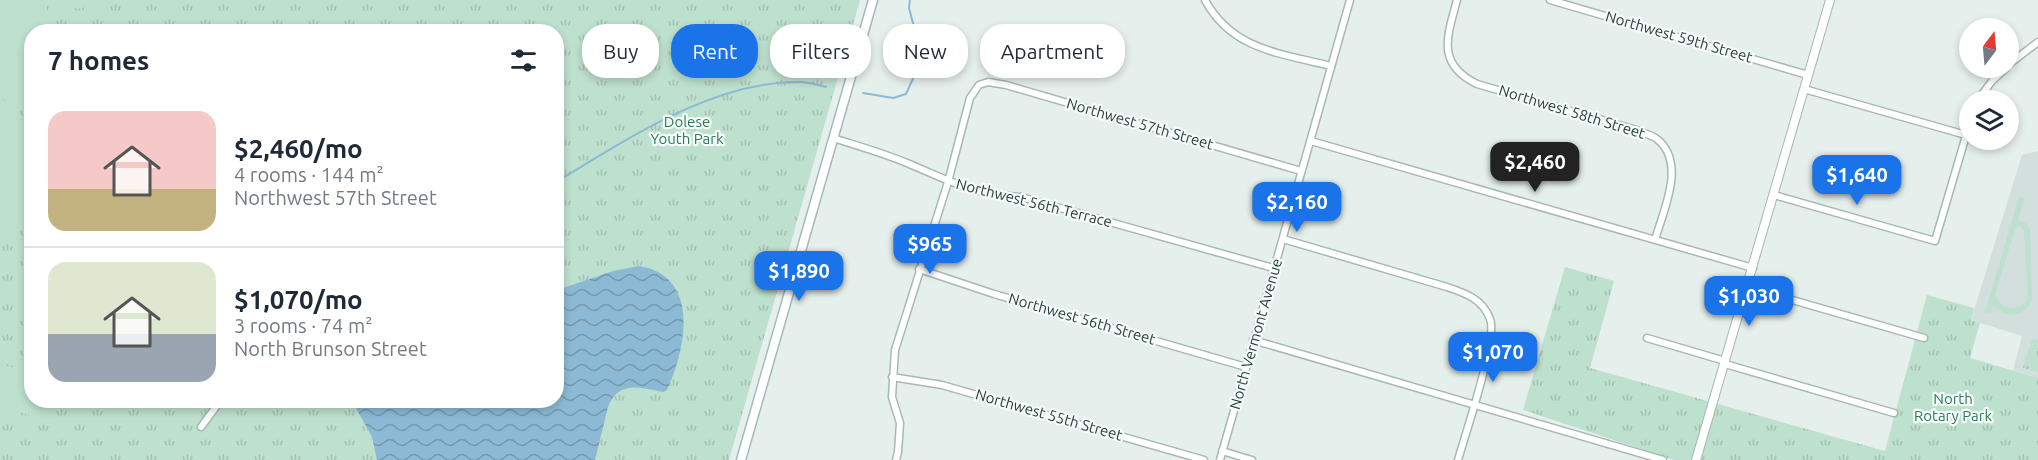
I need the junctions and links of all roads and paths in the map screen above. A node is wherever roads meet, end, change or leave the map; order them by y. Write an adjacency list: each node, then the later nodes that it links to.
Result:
1 (873, 0): 15 (main road)
2 (1204, 0): 9 (street)
3 (1350, 0): 9 (street, North Vermont Avenue)
4 (1457, 0): 22 (street, Northwest 58th Street)
5 (1550, 0): 10 (street, Northwest 59th Street)
6 (1830, 0): 10 (street)
7 (2038, 42): 8 (street)
8 (2019, 57)
9 (1331, 66): 16 (street, North Vermont Avenue)
10 (1808, 75): 12 (street)
11 (1995, 78): 13 (street)
12 (1804, 89): 14 (street); 20 (street)
13 (1985, 90)
14 (1959, 133)
15 (833, 138): 19 (street, Northwest 56th Terrace); 38 (main road)
16 (1311, 141): 18 (street, North Vermont Avenue); 22 (street)
17 (1962, 150): 20 (street)
18 (1301, 171): 19 (street, Northwest 57th Street); 21 (street, North Vermont Avenue)
19 (948, 182): 23 (street, Northwest 56th Terrace); 25 (street)
20 (1774, 195): 24 (street)
21 (1283, 239): 23 (street, North Vermont Avenue); 33 (street)
22 (1655, 240): 24 (street)
23 (1273, 268): 29 (street, North Vermont Avenue)
24 (1753, 268): 26 (street)
25 (919, 269): 31 (street, Northwest 56th Street); 32 (street)
26 (1747, 287): 28 (street); 30 (street)
27 (1647, 338): 30 (street)
28 (1924, 338)
29 (1253, 340): 31 (street, North Vermont Avenue); 33 (street)
30 (1725, 362): 35 (street); 45 (street)
31 (1246, 367): 37 (street, North Vermont Avenue)
32 (892, 377): 39 (street); 40 (street, Northwest 55th Street)
33 (1474, 405): 43 (street); 44 (street)
34 (215, 408): 36 (street)
35 (1894, 413)
36 (201, 427)
37 (1222, 451): 41 (street, North Vermont Avenue); 42 (street)
38 (741, 460)
39 (896, 460)
40 (1204, 460)
41 (1220, 460)
42 (1252, 460)
43 (1458, 460)
44 (1663, 460)
45 (1696, 460)

